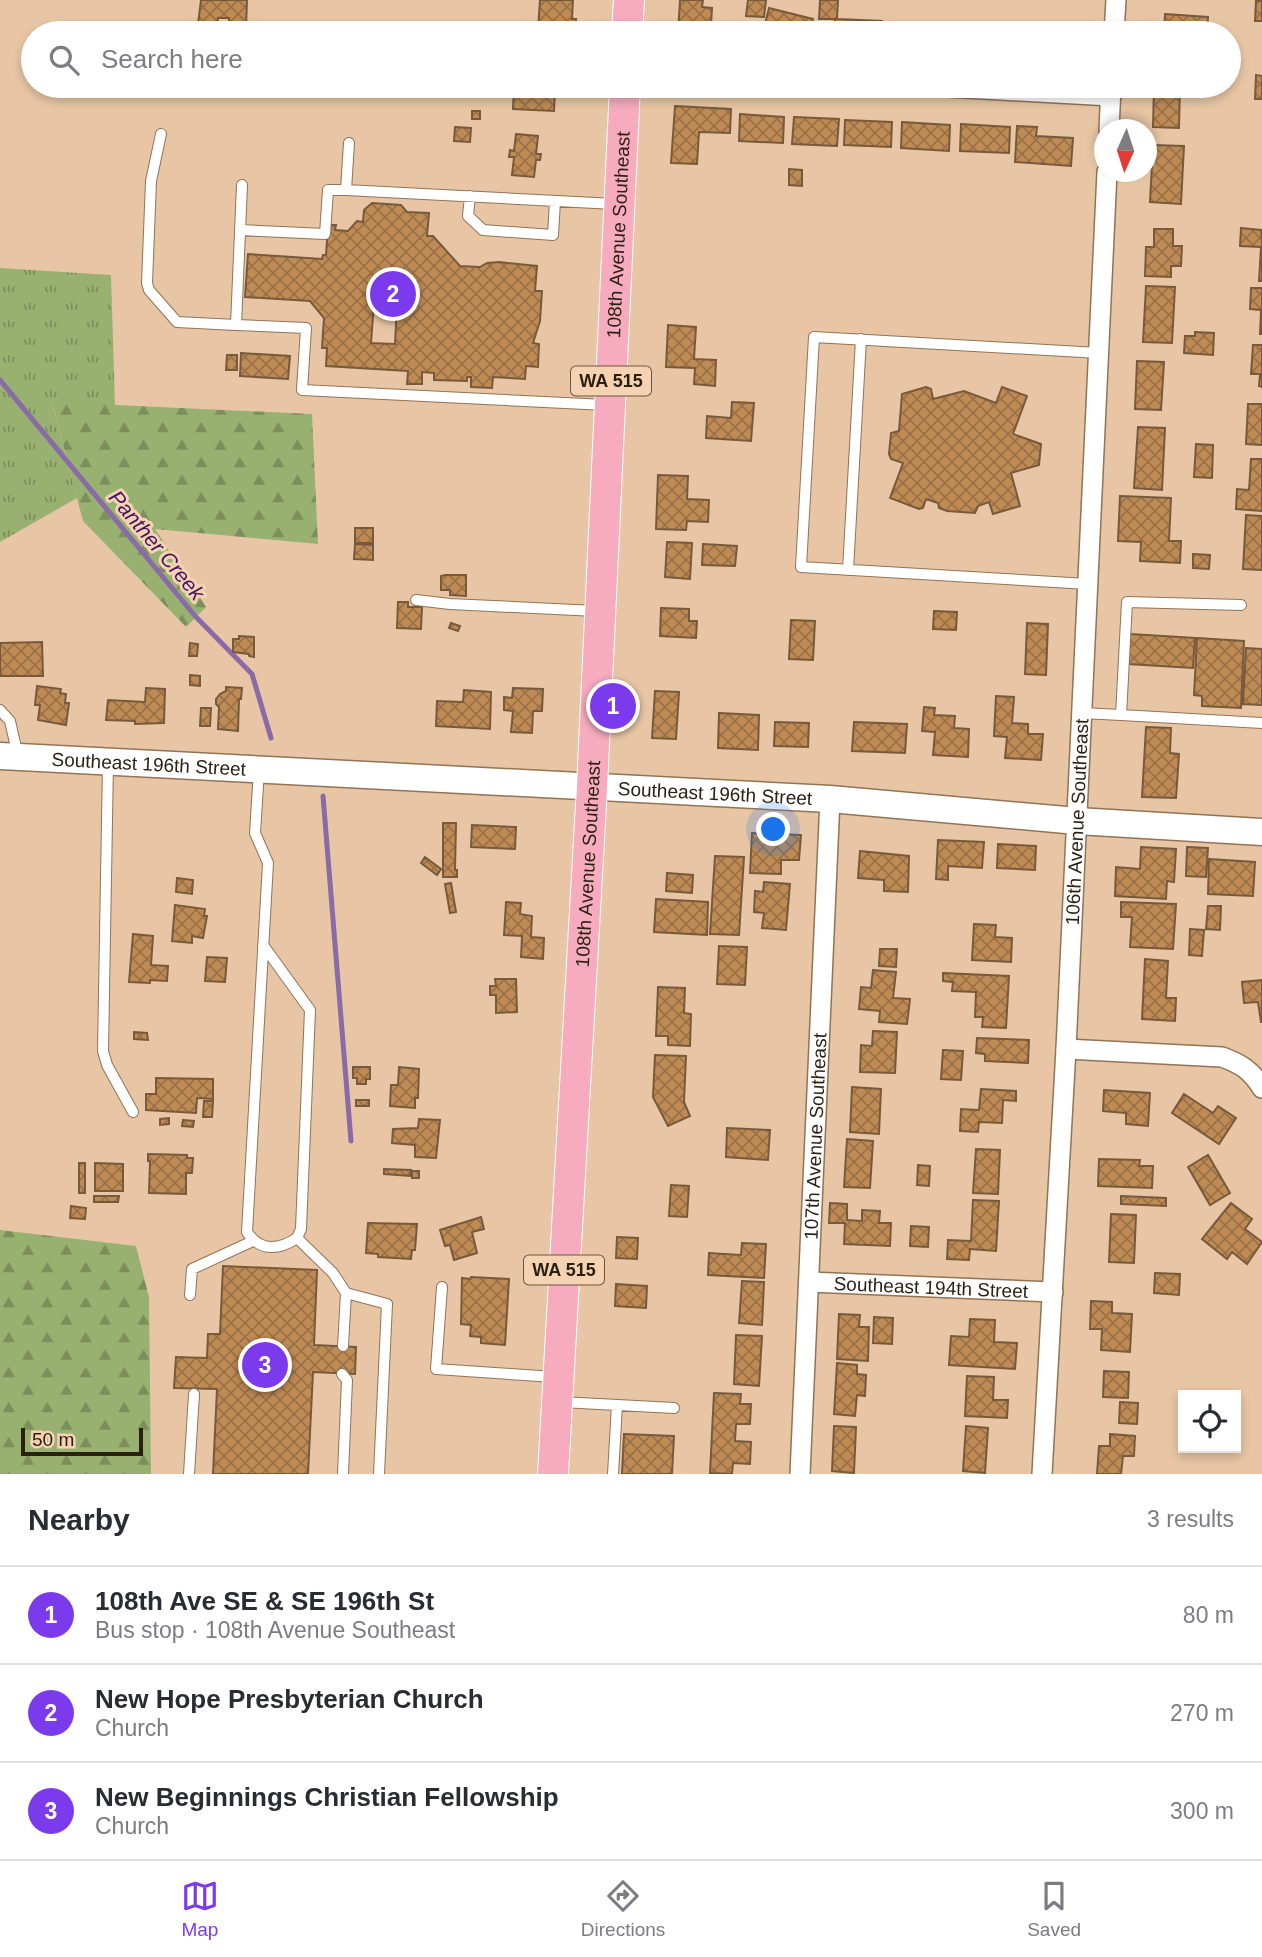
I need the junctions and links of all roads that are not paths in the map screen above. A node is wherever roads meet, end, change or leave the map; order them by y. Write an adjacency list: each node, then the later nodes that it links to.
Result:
1 (629, 0): 3 (main road)
2 (1116, 0): 4 (street)
3 (628, 21)
4 (1115, 21)
5 (624, 98): 15 (main road, 108th Avenue Southeast / WA 515)
6 (1111, 98): 7 (street)
7 (1110, 119)
8 (161, 134): 17 (lane)
9 (349, 143): 12 (lane)
10 (1107, 182): 19 (street, 106th Avenue Southeast)
11 (243, 185): 16 (lane)
12 (346, 190): 13 (lane); 16 (lane)
13 (470, 197): 14 (lane); 14 (lane)
14 (555, 201): 15 (lane)
15 (619, 204): 20 (main road, 108th Avenue Southeast / WA 515)
16 (240, 230): 17 (lane)
17 (236, 325): 20 (lane)
18 (861, 340): 19 (lane); 21 (lane); 21 (lane)
19 (1099, 353): 22 (street, 106th Avenue Southeast)
20 (610, 406): 25 (main road, 108th Avenue Southeast / WA 515)
21 (848, 570): 22 (lane)
22 (1088, 584): 27 (street, 106th Avenue Southeast)
23 (416, 600): 25 (lane)
24 (1241, 605): 28 (lane)
25 (600, 611): 33 (main road, 108th Avenue Southeast / WA 515)
26 (0, 710): 30 (lane)
27 (1082, 713): 28 (lane); 35 (street, 106th Avenue Southeast)
28 (1121, 715): 29 (lane)
29 (1262, 723)
30 (9, 756): 31 (street, Southeast 196th Street)
31 (108, 761): 32 (street, Southeast 196th Street); 40 (lane)
32 (259, 769): 33 (street, Southeast 196th Street); 37 (lane)
33 (592, 787): 34 (street, Southeast 196th Street); 50 (main road, 108th Avenue Southeast / WA 515)
34 (830, 799): 35 (street, Southeast 196th Street); 43 (street, 107th Avenue Southeast)
35 (1077, 821): 36 (street, Southeast 196th Street); 38 (street, 106th Avenue Southeast)
36 (1262, 832)
37 (263, 945): 41 (lane); 42 (lane)
38 (1066, 1049): 39 (street); 45 (street, 106th Avenue Southeast)
39 (1262, 1088)
40 (133, 1112)
41 (297, 1238): 42 (lane); 46 (lane)
42 (253, 1241): 47 (lane)
43 (809, 1282): 45 (street, Southeast 194th Street); 59 (street, 107th Avenue Southeast)
44 (442, 1287): 50 (lane)
45 (1053, 1292): 60 (street, 106th Avenue Southeast)
46 (346, 1293): 48 (lane); 56 (lane)
47 (190, 1296)
48 (343, 1346)
49 (342, 1374): 55 (lane)
50 (558, 1390): 52 (lane); 57 (main road, 108th Avenue Southeast / WA 515)
51 (194, 1394): 54 (lane)
52 (617, 1405): 53 (lane); 58 (lane)
53 (674, 1408)
54 (189, 1474)
55 (342, 1474)
56 (379, 1474)
57 (553, 1474)
58 (613, 1474)
59 (800, 1474)
60 (1042, 1474)

